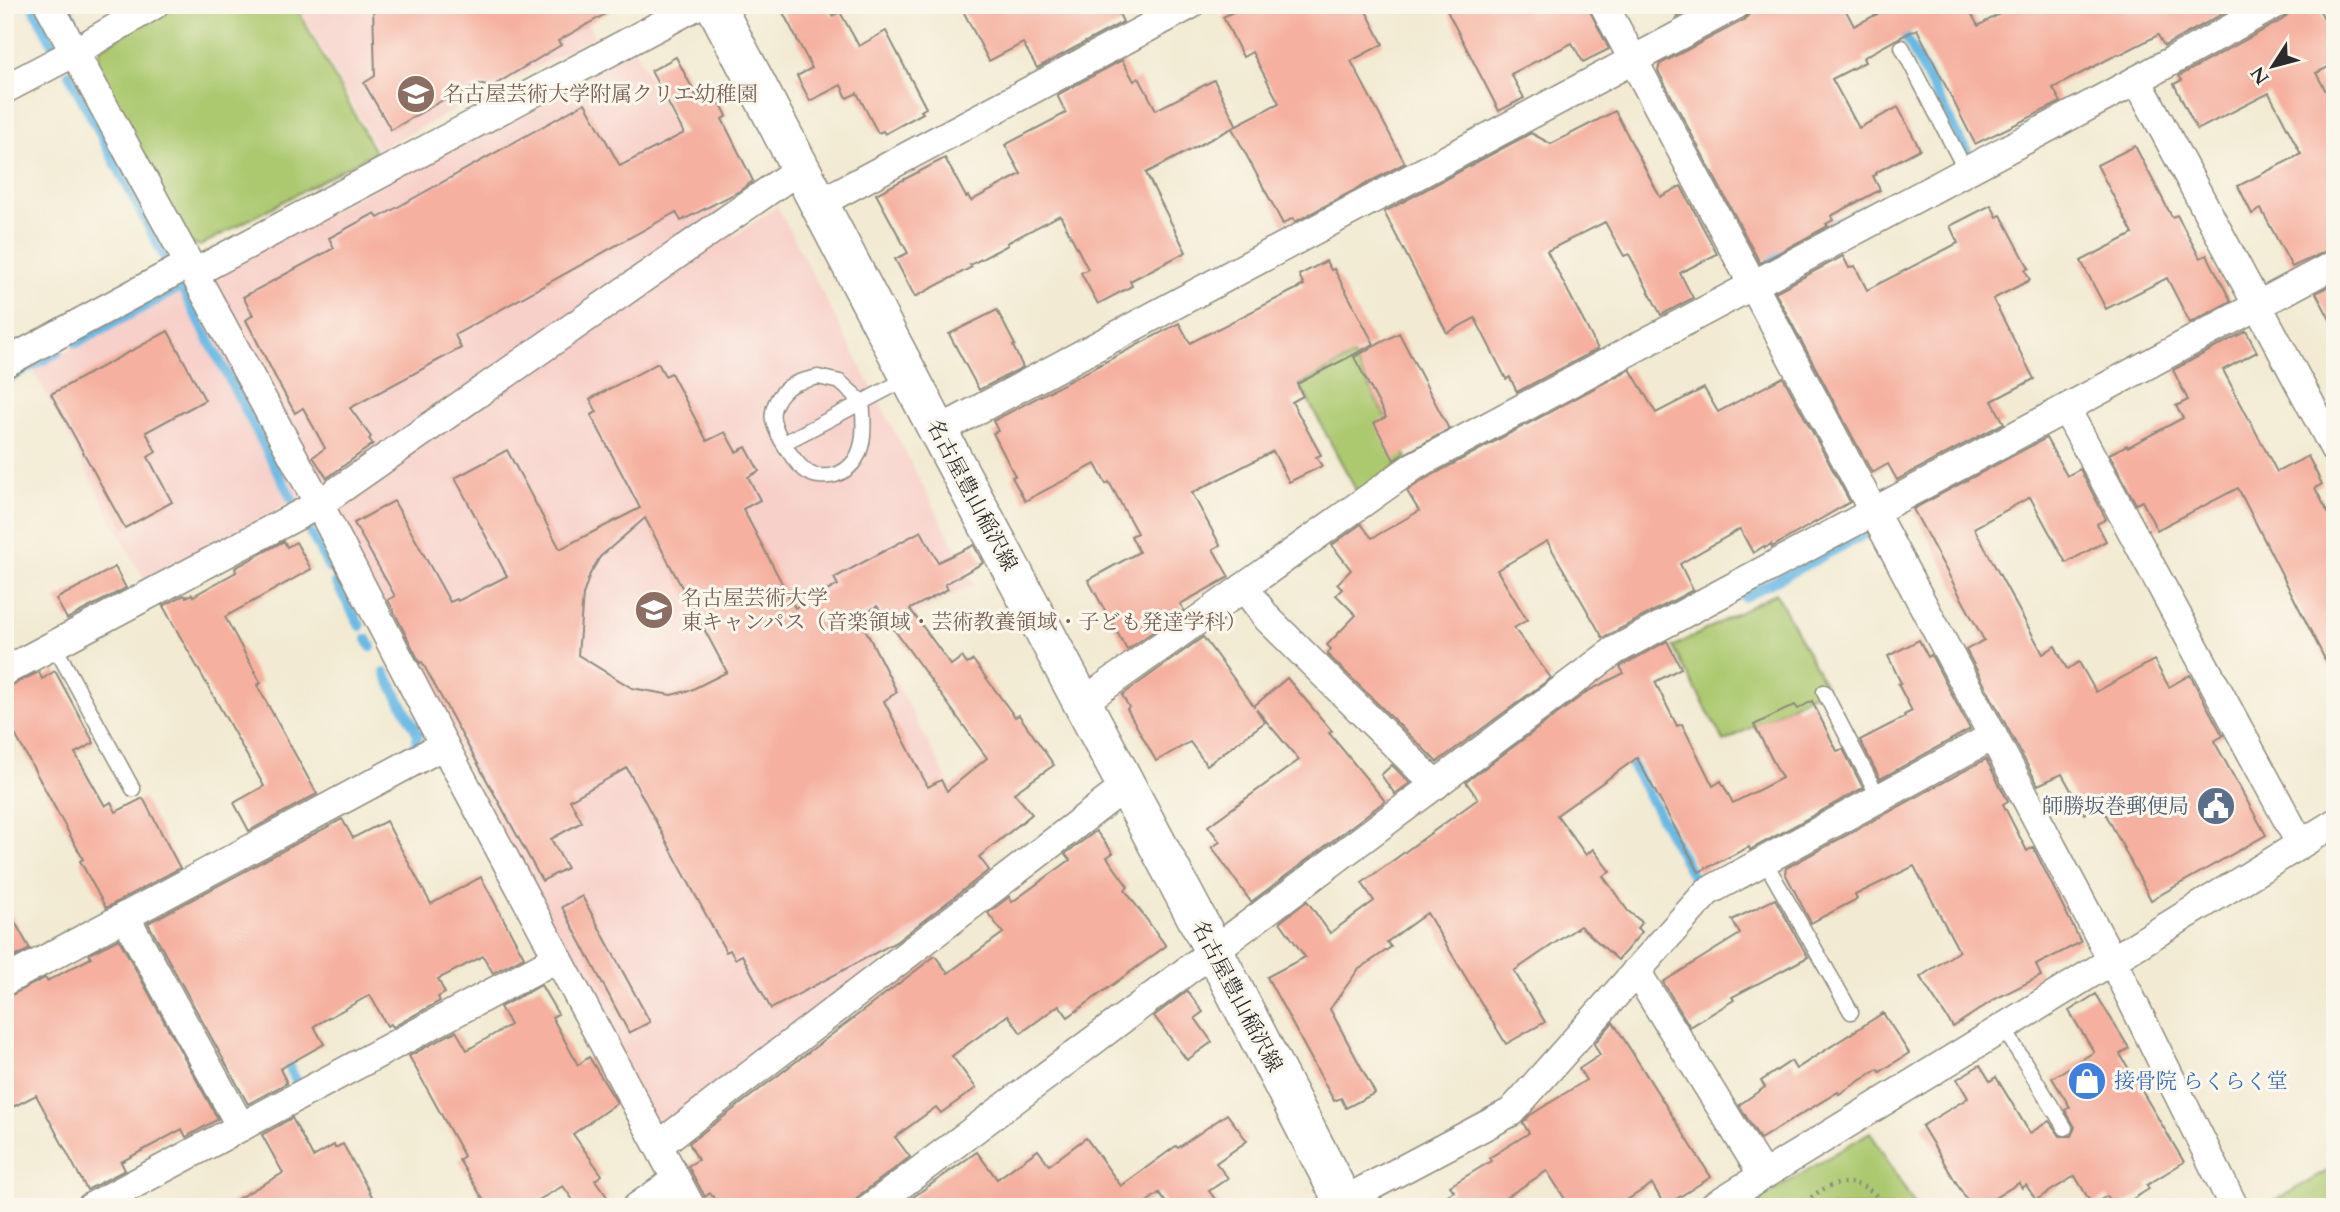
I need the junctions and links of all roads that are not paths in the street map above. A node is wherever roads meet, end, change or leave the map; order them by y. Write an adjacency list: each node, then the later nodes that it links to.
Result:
1 (49, 5): 10 (street)
2 (154, 5): 10 (street)
3 (698, 5): 18 (street)
4 (715, 5): 14 (main road, 名古屋豊山稲沢線)
5 (1190, 5): 16 (street)
6 (1604, 5): 11 (street)
7 (1736, 5): 11 (street)
8 (2274, 5): 12 (street)
9 (1902, 47): 15 (lane)
10 (75, 52): 13 (street); 18 (street)
11 (1633, 60): 19 (street); 25 (street)
12 (2137, 80): 15 (street); 20 (street)
13 (5, 89)
14 (801, 168): 16 (main road, 名古屋豊山稲沢線); 28 (street)
15 (1966, 171): 19 (street)
16 (820, 203): 22 (main road, 名古屋豊山稲沢線)
17 (2335, 264): 20 (street)
18 (191, 269): 21 (street); 28 (street)
19 (1753, 285): 29 (street); 30 (street)
20 (2258, 305): 24 (street); 27 (street)
21 (5, 363)
22 (910, 377): 23 (lane); 25 (main road, 名古屋豊山稲沢線)
23 (862, 402): 26 (lane); 26 (lane); 26 (lane)
24 (2066, 409): 29 (street); 42 (street)
25 (938, 431): 34 (main road, 名古屋豊山稲沢線)
26 (784, 443)
27 (2335, 450)
28 (318, 504): 31 (street); 36 (street)
29 (1874, 512): 35 (street); 37 (street)
30 (1244, 587): 34 (street); 37 (street)
31 (54, 645): 32 (street); 39 (lane)
32 (5, 671)
33 (1824, 692): 40 (lane)
34 (1083, 702): 38 (main road, 名古屋豊山稲沢線)
35 (1993, 736): 40 (street); 47 (street)
36 (444, 745): 44 (street); 46 (street)
37 (1436, 785): 45 (street)
38 (1125, 787): 45 (main road, 名古屋豊山稲沢線); 54 (street)
39 (133, 789)
40 (1878, 798): 43 (street)
41 (2335, 823): 42 (street)
42 (2300, 843): 47 (street)
43 (1764, 860): 48 (street); 50 (lane)
44 (125, 916): 49 (street); 52 (street)
45 (1214, 951): 57 (main road, 名古屋豊山稲沢線); 61 (street)
46 (557, 958): 52 (street); 54 (street)
47 (2112, 960): 51 (street); 63 (street)
48 (1636, 971): 55 (street); 57 (street)
49 (5, 981)
50 (1851, 1012)
51 (2003, 1027): 53 (lane); 55 (street)
52 (241, 1127): 58 (street)
53 (2065, 1128)
54 (659, 1145): 56 (street)
55 (1763, 1175): 62 (street)
56 (676, 1180): 59 (street); 60 (street)
57 (1336, 1202)
58 (91, 1207)
59 (637, 1207)
60 (691, 1207)
61 (871, 1207)
62 (1712, 1207)
63 (2234, 1207)

